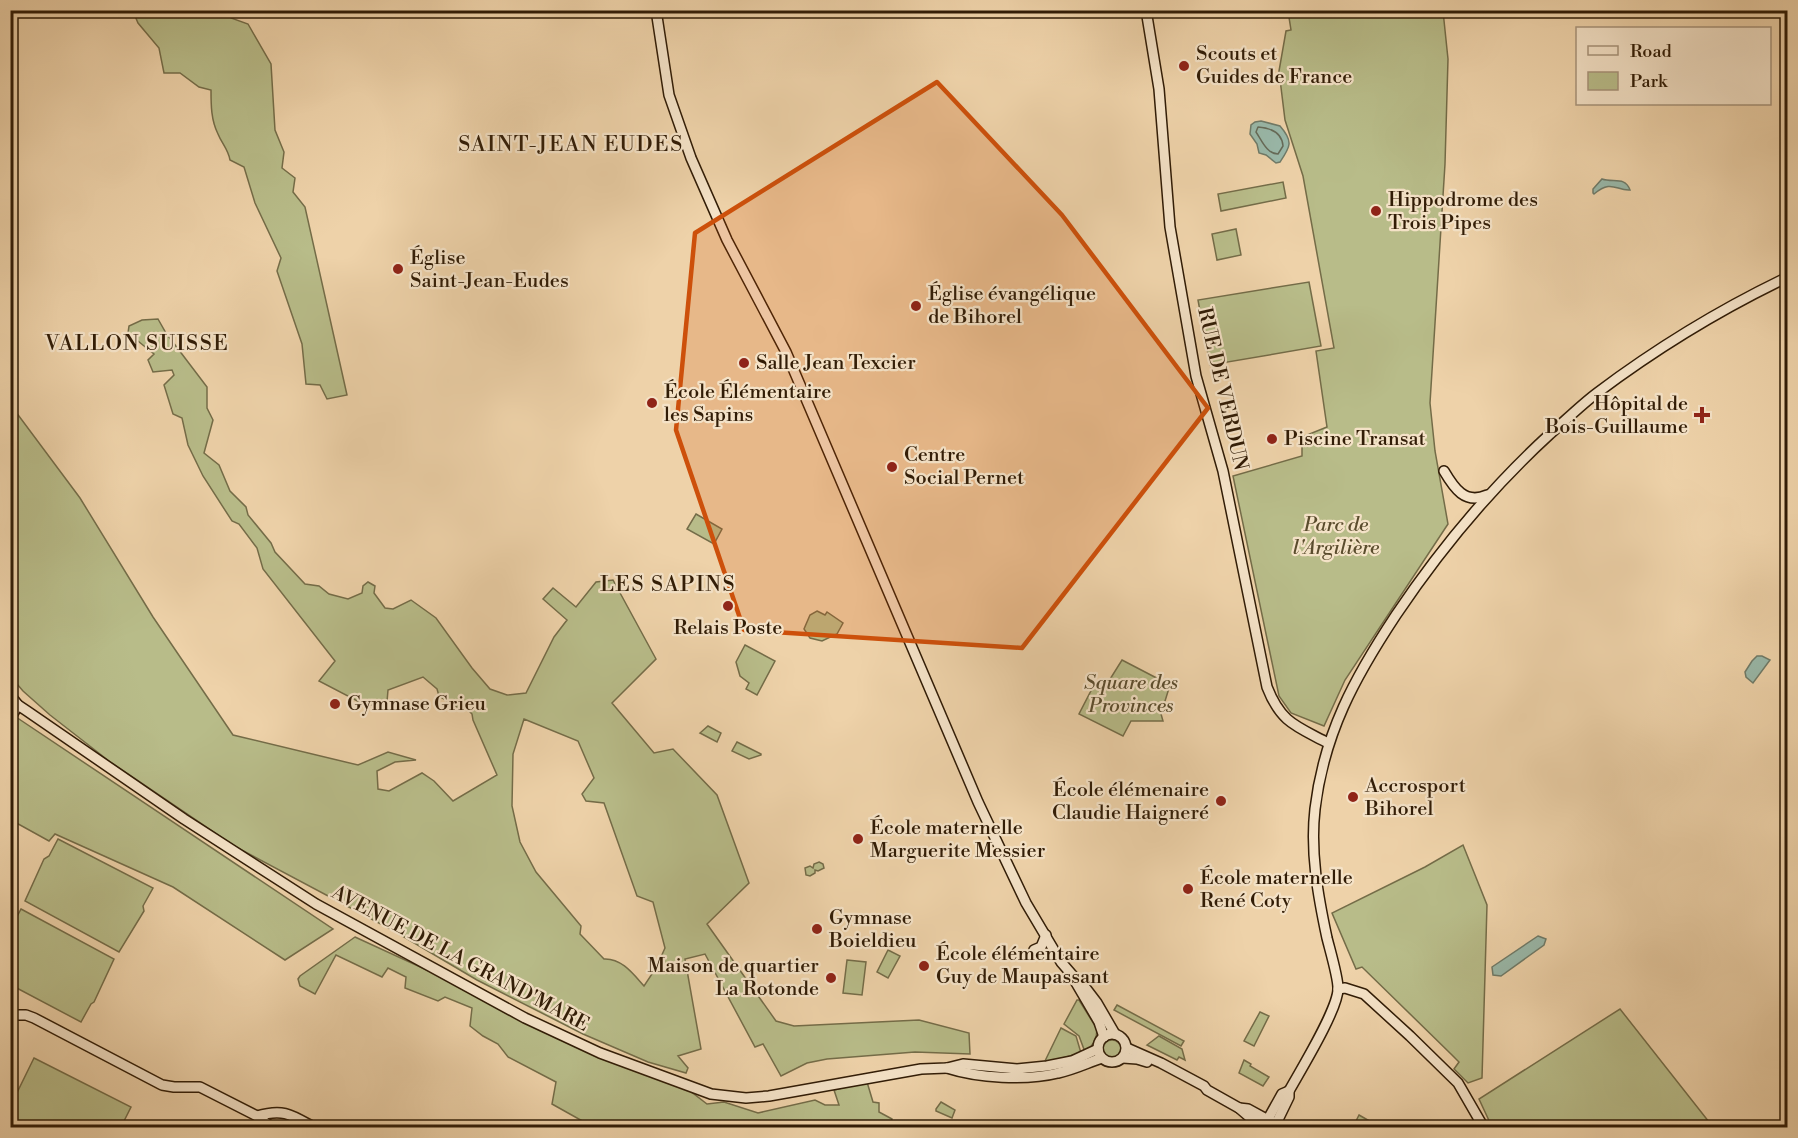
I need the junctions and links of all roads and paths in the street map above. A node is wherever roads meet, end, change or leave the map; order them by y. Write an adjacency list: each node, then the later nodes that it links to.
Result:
1 (656, 10): 10 (street)
2 (1146, 10): 9 (street, RUE DE VERDUN)
3 (1788, 277): 5 (street)
4 (1444, 471): 5 (street)
5 (1490, 494): 9 (street)
6 (10, 695): 7 (street, AVENUE DE LA GRAND'MARE)
7 (18, 705): 8 (street); 18 (street, AVENUE DE LA GRAND'MARE)
8 (10, 719)
9 (1328, 743): 13 (street)
10 (1046, 935): 11 (street); 12 (street)
11 (1034, 950)
12 (1074, 977): 15 (street); 16 (street)
13 (1338, 988): 22 (street); 25 (street)
14 (10, 1015): 21 (street)
15 (1115, 1034): 16 (street); 17 (street)
16 (1104, 1037): 18 (street)
17 (1126, 1048): 19 (street); 20 (street)
18 (1100, 1054): 19 (street)
19 (1123, 1058): 20 (street)
20 (1207, 1090): 22 (street)
21 (257, 1116): 23 (street); 24 (street)
22 (1268, 1125)
23 (273, 1128)
24 (315, 1128)
25 (1484, 1128)

